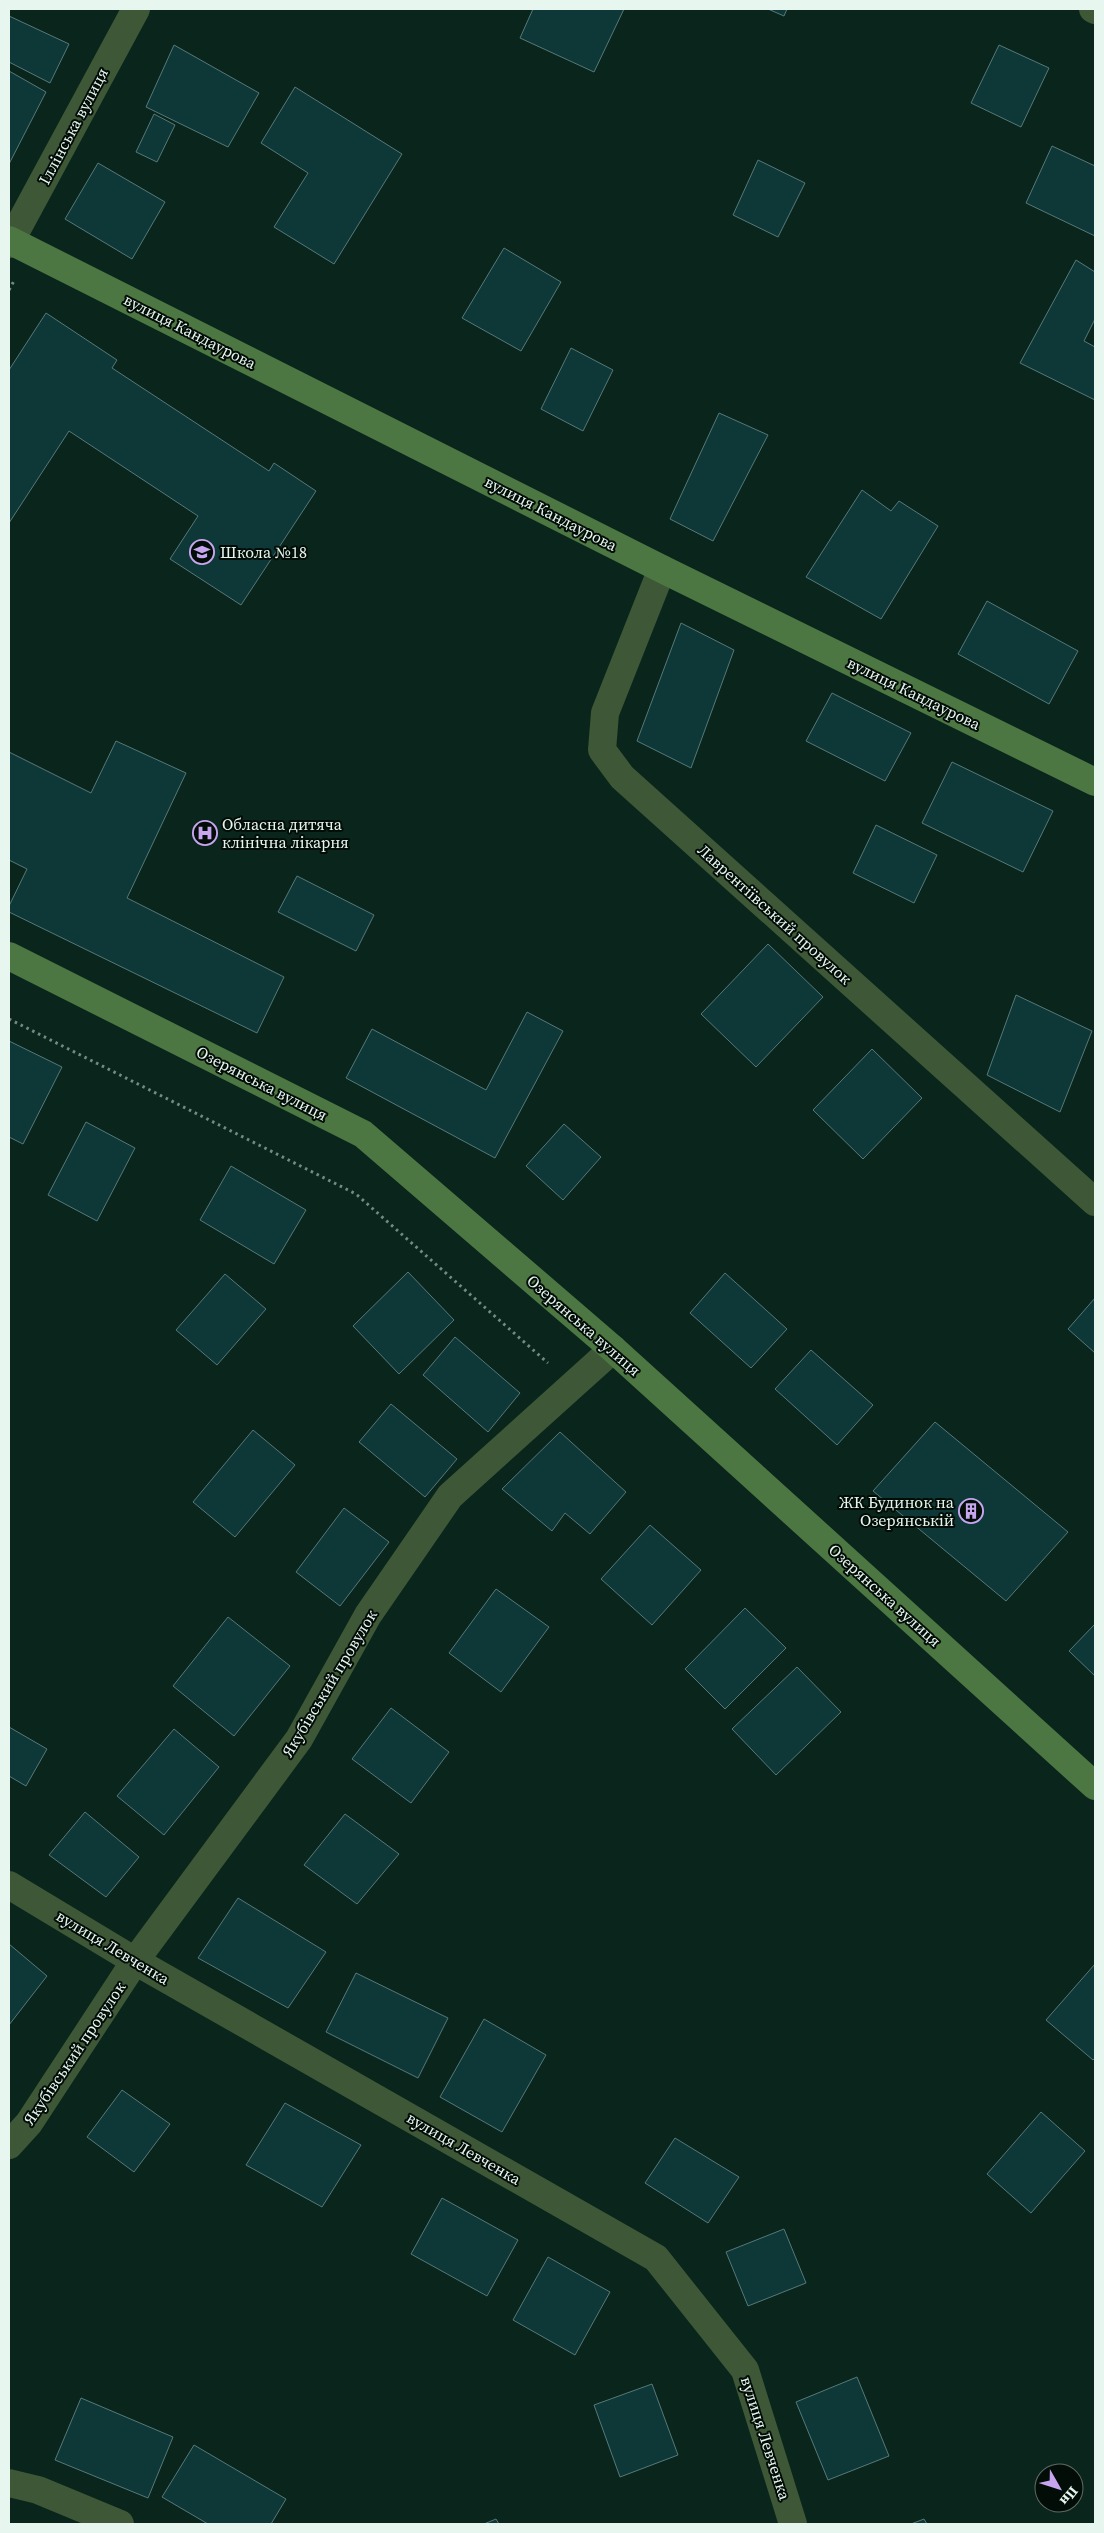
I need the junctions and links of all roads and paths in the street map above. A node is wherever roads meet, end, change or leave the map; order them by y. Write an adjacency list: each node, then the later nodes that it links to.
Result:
1 (136, 9): 2 (street, Іллінська вулиця)
2 (9, 242): 3 (main road, вулиця Кандаурова)
3 (662, 569): 4 (main road, вулиця Кандаурова); 7 (street, Лаврентіївський провулок)
4 (1095, 782)
5 (9, 956): 8 (main road, Озерянська вулиця)
6 (9, 1019): 9 (path)
7 (1095, 1202)
8 (613, 1349): 9 (street, Якубівський провулок); 10 (main road, Озерянська вулиця)
9 (572, 1384): 12 (street, Якубівський провулок)
10 (1095, 1786)
11 (9, 1885): 12 (street, вулиця Левченка)
12 (135, 1961): 13 (street, Якубівський провулок); 16 (street, вулиця Левченка)
13 (9, 2145)
14 (9, 2483): 15 (street)
15 (120, 2524)
16 (793, 2524)

